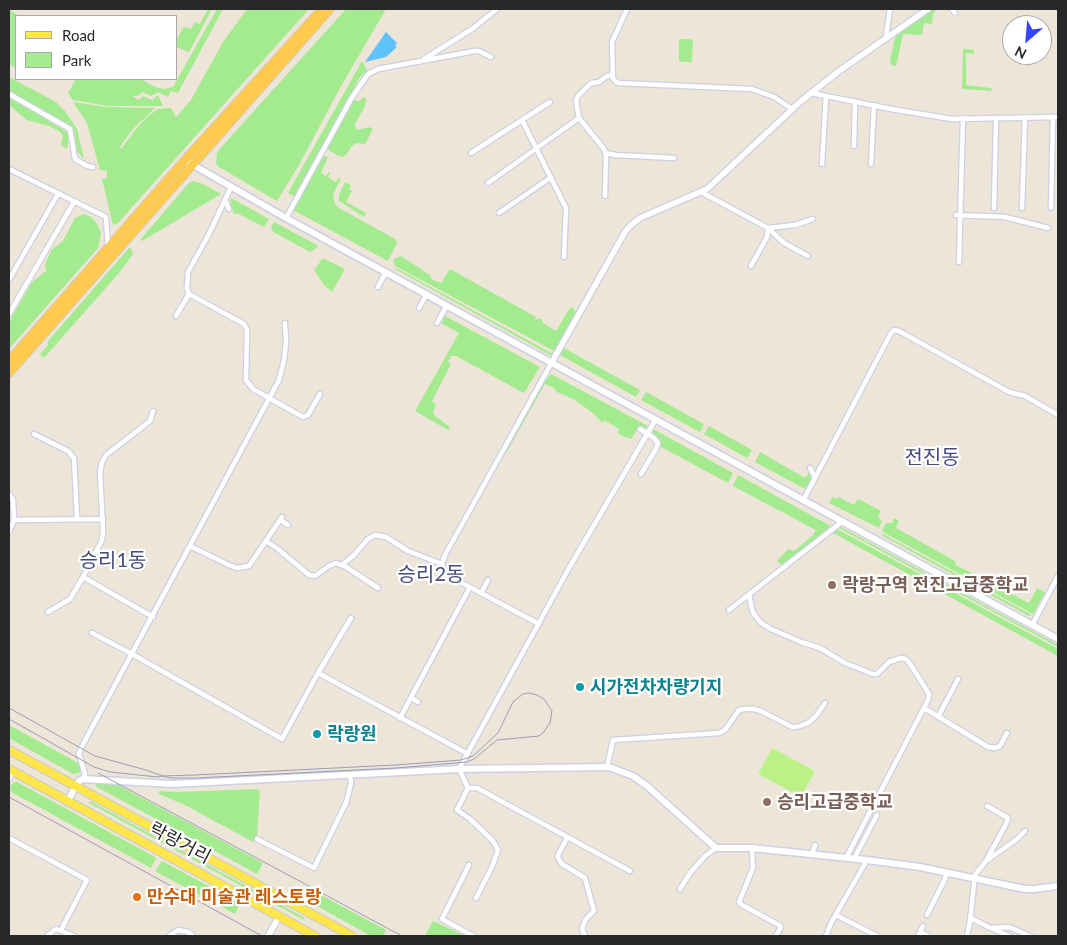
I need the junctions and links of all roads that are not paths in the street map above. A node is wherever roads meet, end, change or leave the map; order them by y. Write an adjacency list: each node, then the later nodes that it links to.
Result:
1 (322, 9): 29 (highway)
2 (330, 9): 29 (highway)
3 (497, 9): 9 (street)
4 (627, 9): 10 (street)
5 (890, 9): 7 (street)
6 (928, 9): 7 (street)
7 (886, 37): 11 (street)
8 (491, 57): 9 (street)
9 (421, 61): 48 (street)
10 (613, 75): 17 (street); 20 (street)
11 (811, 93): 13 (street); 17 (street)
12 (9, 94): 32 (street)
13 (826, 96): 15 (street); 30 (street)
14 (550, 102): 23 (street)
15 (855, 102): 16 (street); 24 (street)
16 (874, 105): 21 (street); 31 (street)
17 (792, 110): 37 (street)
18 (1025, 117): 19 (street); 22 (street); 43 (street)
19 (1056, 117): 44 (street)
20 (580, 118): 25 (street); 27 (street)
21 (963, 118): 22 (street); 47 (street)
22 (996, 118): 42 (street)
23 (522, 120): 25 (street); 26 (street)
24 (854, 146)
25 (536, 148): 34 (street); 35 (street)
26 (471, 153)
27 (605, 153): 28 (street); 39 (street)
28 (674, 158)
29 (189, 163): 36 (main road); 52 (highway)
30 (822, 164)
31 (872, 164)
32 (93, 167)
33 (9, 169): 38 (street)
34 (550, 178): 46 (street); 54 (street)
35 (488, 183)
36 (231, 187): 40 (street); 48 (main road)
37 (701, 192): 50 (street); 69 (street)
38 (58, 194): 41 (street); 58 (street)
39 (605, 196)
40 (224, 200): 45 (street); 60 (street)
41 (74, 202): 52 (street); 64 (street)
42 (994, 208)
43 (1022, 208)
44 (1051, 208)
45 (229, 209)
46 (499, 213)
47 (958, 215): 51 (street); 55 (street)
48 (286, 218): 57 (main road)
49 (813, 218): 50 (street)
50 (768, 228): 53 (street); 56 (street)
51 (1048, 228)
52 (111, 250): 68 (highway); 70 (highway)
53 (808, 256)
54 (564, 257)
55 (959, 262)
56 (751, 266)
57 (386, 272): 59 (street); 61 (main road)
58 (9, 280)
59 (378, 287)
60 (189, 294): 65 (street); 72 (street)
61 (426, 294): 62 (main road); 63 (street)
62 (447, 305): 67 (street); 69 (main road)
63 (419, 308)
64 (9, 314)
65 (176, 316)
66 (285, 323): 72 (street)
67 (437, 323)
68 (9, 361)
69 (552, 362): 75 (main road); 92 (street)
70 (9, 373)
71 (320, 394): 72 (street)
72 (269, 398): 91 (street)
73 (153, 411): 85 (street)
74 (1058, 415): 81 (street)
75 (656, 419): 78 (street); 83 (main road)
76 (640, 429): 78 (street)
77 (34, 434): 84 (street)
78 (647, 434): 80 (street); 105 (street)
79 (810, 468): 81 (street)
80 (641, 474)
81 (815, 477): 83 (street)
82 (9, 494): 86 (street)
83 (804, 499): 87 (main road)
84 (77, 518): 85 (street); 86 (street)
85 (103, 519): 95 (street)
86 (14, 520): 89 (street)
87 (844, 521): 100 (street); 106 (main road)
88 (288, 525): 90 (street)
89 (9, 532)
90 (266, 541): 91 (street); 93 (street)
91 (190, 546): 103 (street)
92 (442, 564): 93 (street); 97 (street)
93 (342, 565): 98 (street)
94 (1058, 576): 106 (street)
95 (83, 577): 102 (street); 103 (street)
96 (488, 580): 99 (street)
97 (470, 587): 99 (street); 112 (street)
98 (378, 588)
99 (481, 593): 105 (street)
100 (749, 595): 101 (street); 115 (street)
101 (729, 610)
102 (48, 612)
103 (152, 617): 109 (street)
104 (351, 618): 110 (street)
105 (539, 624): 120 (street)
106 (1032, 625): 108 (main road)
107 (92, 633): 109 (street)
108 (1058, 639)
109 (132, 654): 110 (street); 126 (street)
110 (318, 673): 117 (street)
111 (958, 679): 116 (street)
112 (411, 698): 113 (street); 117 (street)
113 (418, 702)
114 (825, 703): 121 (street)
115 (924, 708): 116 (street); 140 (street)
116 (938, 717): 118 (street)
117 (400, 718): 120 (street)
118 (1007, 734)
119 (9, 750): 127 (main road, 락랑거리)
120 (468, 754): 122 (street)
121 (607, 767): 122 (main road); 137 (main road)
122 (460, 769): 124 (main road); 128 (street)
123 (11, 770): 125 (street); 129 (main road, 락랑거리)
124 (350, 775): 126 (main road); 135 (street)
125 (9, 779)
126 (83, 779): 127 (main road)
127 (75, 787): 129 (main road); 164 (main road, 락랑거리)
128 (468, 788): 134 (street); 149 (street)
129 (67, 802): 152 (main road, 락랑거리)
130 (987, 806): 142 (street)
131 (877, 815): 140 (street)
132 (1025, 831): 142 (street)
133 (9, 838): 156 (street)
134 (567, 838): 144 (street); 166 (street)
135 (257, 839)
136 (815, 845): 139 (street)
137 (716, 848): 138 (main road); 148 (street)
138 (752, 848): 139 (main road); 167 (street)
139 (812, 854): 140 (main road)
140 (850, 858): 141 (main road)
141 (867, 860): 145 (main road); 150 (street)
142 (986, 861): 146 (street)
143 (469, 865): 165 (street)
144 (630, 871)
145 (947, 873): 146 (main road); 151 (street)
146 (974, 879): 147 (main road); 153 (street)
147 (1058, 886)
148 (680, 889)
149 (476, 898)
150 (836, 915): 168 (street); 169 (street)
151 (927, 915)
152 (279, 917): 162 (street); 163 (main road, 락랑거리)
153 (971, 918): 155 (street); 171 (street)
154 (923, 926): 157 (street)
155 (990, 928): 172 (street); 173 (street)
156 (61, 930): 158 (street); 159 (street)
157 (919, 934): 170 (street)
158 (47, 936)
159 (74, 936)
160 (169, 936): 161 (street)
161 (193, 936)
162 (268, 936)
163 (314, 936)
164 (352, 936)
165 (473, 936)
166 (585, 936)
167 (776, 936)
168 (826, 936)
169 (877, 936)
170 (928, 936)
171 (966, 936)
172 (1009, 936)
173 (1030, 936)

